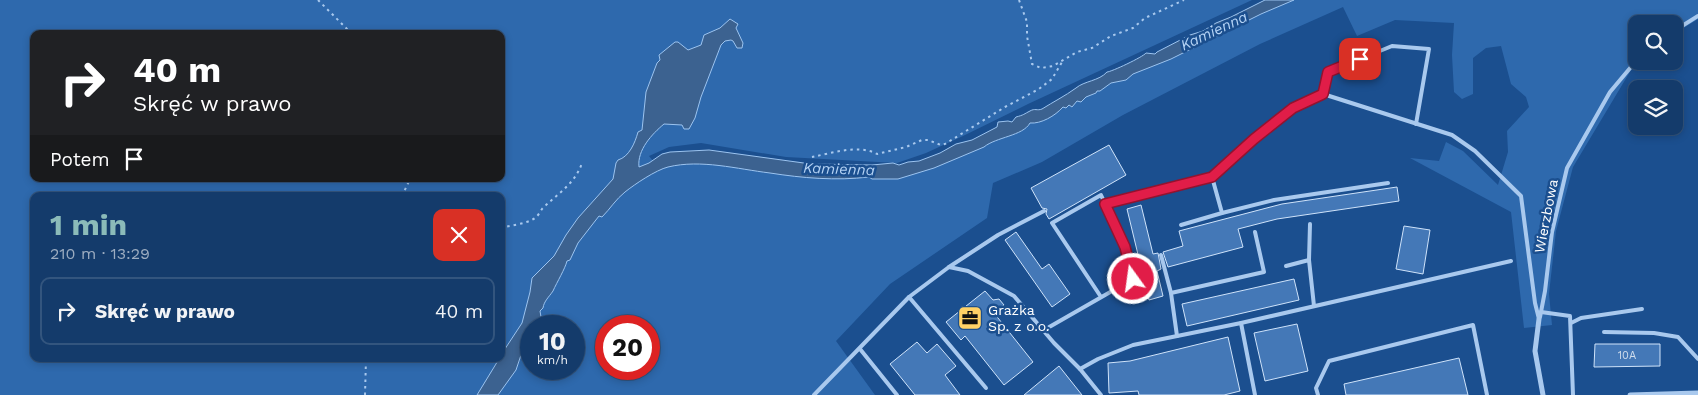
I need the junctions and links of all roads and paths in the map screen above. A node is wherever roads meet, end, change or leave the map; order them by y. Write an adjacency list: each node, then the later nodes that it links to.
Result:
1 (318, 0): 6 (path)
2 (1019, 0): 7 (path)
3 (1184, 0): 7 (path)
4 (1698, 16): 5 (lane)
5 (1683, 25)
6 (348, 30)
7 (1062, 62): 11 (path)
8 (1628, 70): 32 (lane, Wierzbowa)
9 (1323, 94): 10 (lane); 10 (lane); 13 (lane)
10 (1416, 124): 33 (lane)
11 (812, 156)
12 (582, 163): 20 (path)
13 (1212, 177): 15 (lane); 17 (lane)
14 (1388, 183): 17 (lane)
15 (1105, 204): 29 (lane); 29 (lane)
16 (1044, 211): 26 (lane)
17 (1222, 213): 19 (lane)
18 (1310, 224): 23 (lane)
19 (1181, 225)
20 (505, 227)
21 (1255, 232): 27 (lane)
22 (1161, 255): 27 (lane)
23 (1309, 260): 25 (lane); 30 (lane)
24 (1511, 261): 30 (lane)
25 (1286, 266)
26 (949, 267): 28 (lane); 36 (lane)
27 (1171, 293): 38 (lane)
28 (909, 297): 39 (lane); 43 (lane)
29 (1100, 297): 36 (lane)
30 (1314, 306): 34 (lane)
31 (1642, 309): 35 (lane)
32 (1541, 312): 33 (lane, Wierzbowa); 35 (lane)
33 (1539, 319): 52 (street, Wierzbowa)
34 (1241, 323): 38 (lane); 49 (lane)
35 (1570, 323): 53 (lane)
36 (1044, 330): 42 (lane)
37 (1604, 332): 40 (lane)
38 (1177, 336): 42 (lane)
39 (860, 349): 46 (lane); 47 (lane)
40 (1698, 359)
41 (366, 362): 45 (path)
42 (1080, 369): 48 (lane)
43 (986, 388)
44 (1698, 393): 54 (street)
45 (365, 395)
46 (814, 395)
47 (897, 395)
48 (1101, 395)
49 (1255, 395)
50 (1318, 395): 51 (lane)
51 (1487, 395)
52 (1543, 395)
53 (1574, 395)
54 (1630, 395)

